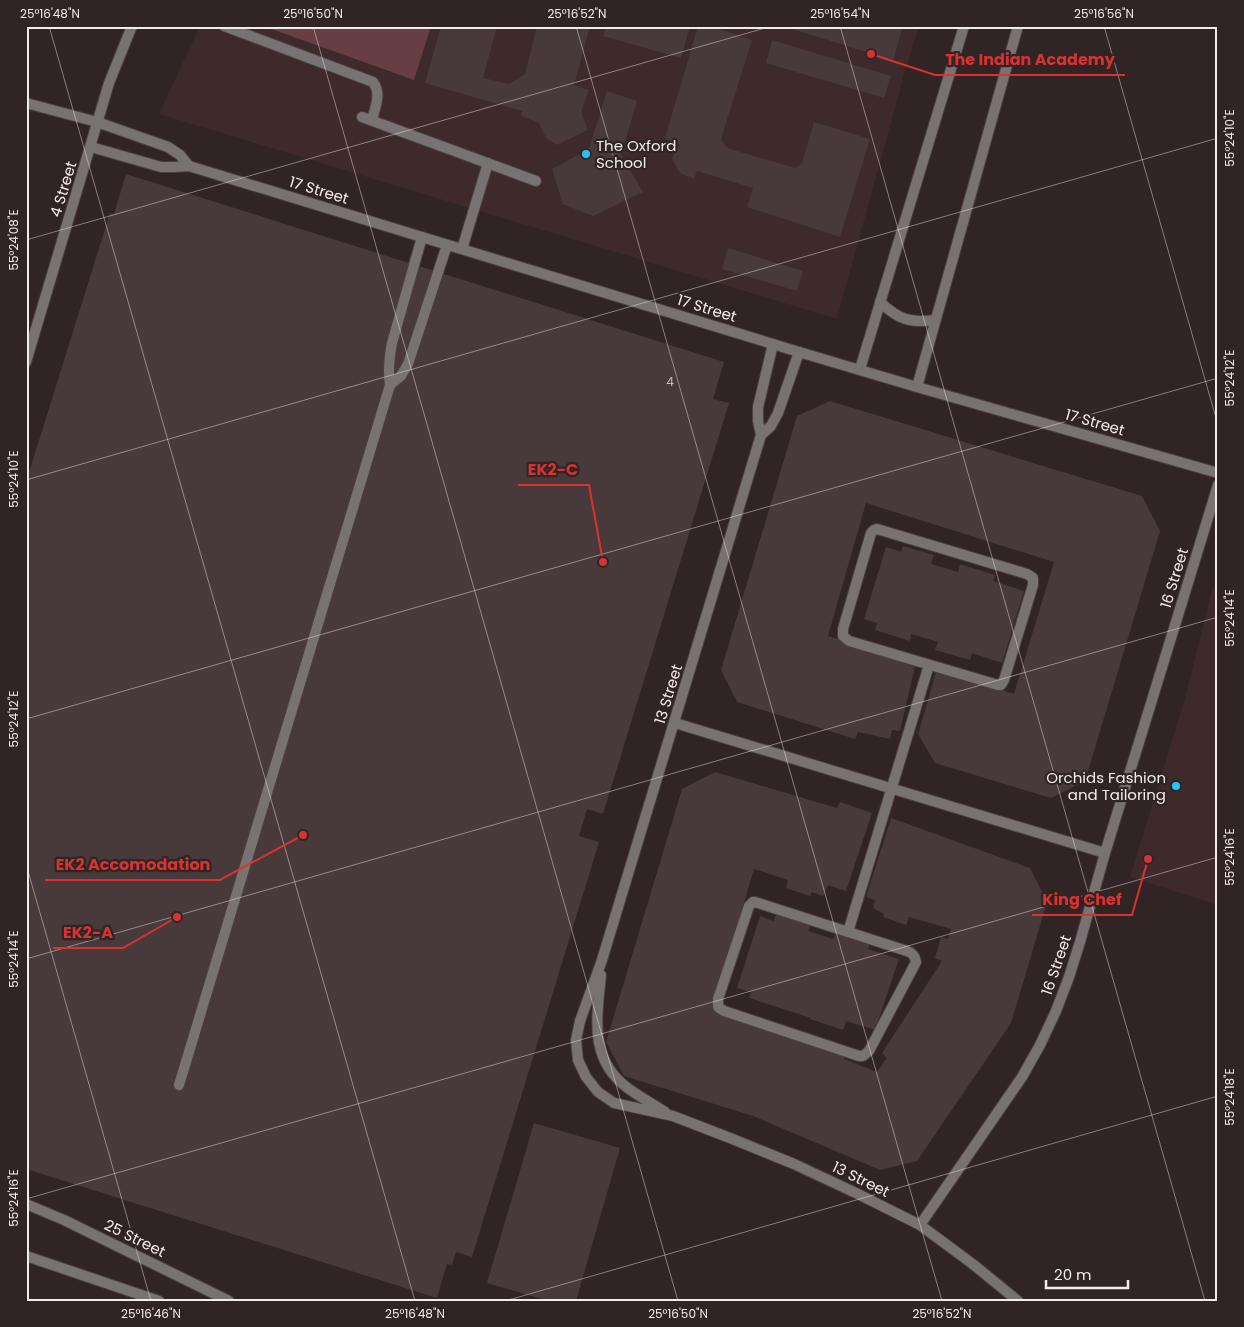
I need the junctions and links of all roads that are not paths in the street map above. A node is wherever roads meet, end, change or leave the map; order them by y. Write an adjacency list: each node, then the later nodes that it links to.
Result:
1 (132, 26): 6 (street, 4 Street)
2 (224, 26): 8 (street)
3 (964, 26): 14 (street)
4 (1018, 26): 15 (street)
5 (26, 103): 6 (street, 17 Street)
6 (97, 122): 7 (street, 4 Street); 9 (street, 17 Street)
7 (91, 147): 9 (street, 17 Street); 18 (street, 4 Street)
8 (488, 163): 10 (street); 13 (street)
9 (189, 166): 11 (street, 17 Street)
10 (536, 181)
11 (422, 237): 12 (street, 17 Street); 20 (street)
12 (447, 244): 13 (street, 17 Street); 20 (street)
13 (462, 249): 16 (street, 17 Street)
14 (880, 302): 15 (street); 19 (street)
15 (935, 320): 21 (street)
16 (773, 344): 17 (street, 17 Street); 22 (street, 13 Street)
17 (799, 352): 19 (street, 17 Street); 22 (street, 13 Street)
18 (26, 362)
19 (860, 369): 21 (street, 17 Street)
20 (390, 386): 31 (street)
21 (918, 387): 23 (street, 17 Street)
22 (761, 435): 26 (street, 13 Street)
23 (1218, 473)
24 (1218, 485): 28 (street, 16 Street)
25 (929, 665): 25 (street); 27 (street)
26 (675, 723): 27 (street); 30 (street, 13 Street)
27 (892, 788): 28 (street); 29 (street)
28 (1105, 853): 34 (street, 16 Street)
29 (848, 932): 29 (street)
30 (602, 960): 32 (street, 13 Street); 32 (street, 13 Street)
31 (178, 1085)
32 (673, 1116): 34 (street, 13 Street)
33 (26, 1204): 37 (street, 25 Street)
34 (920, 1225): 38 (street, 13 Street)
35 (26, 1256): 36 (street)
36 (159, 1301)
37 (229, 1301)
38 (1018, 1301)

